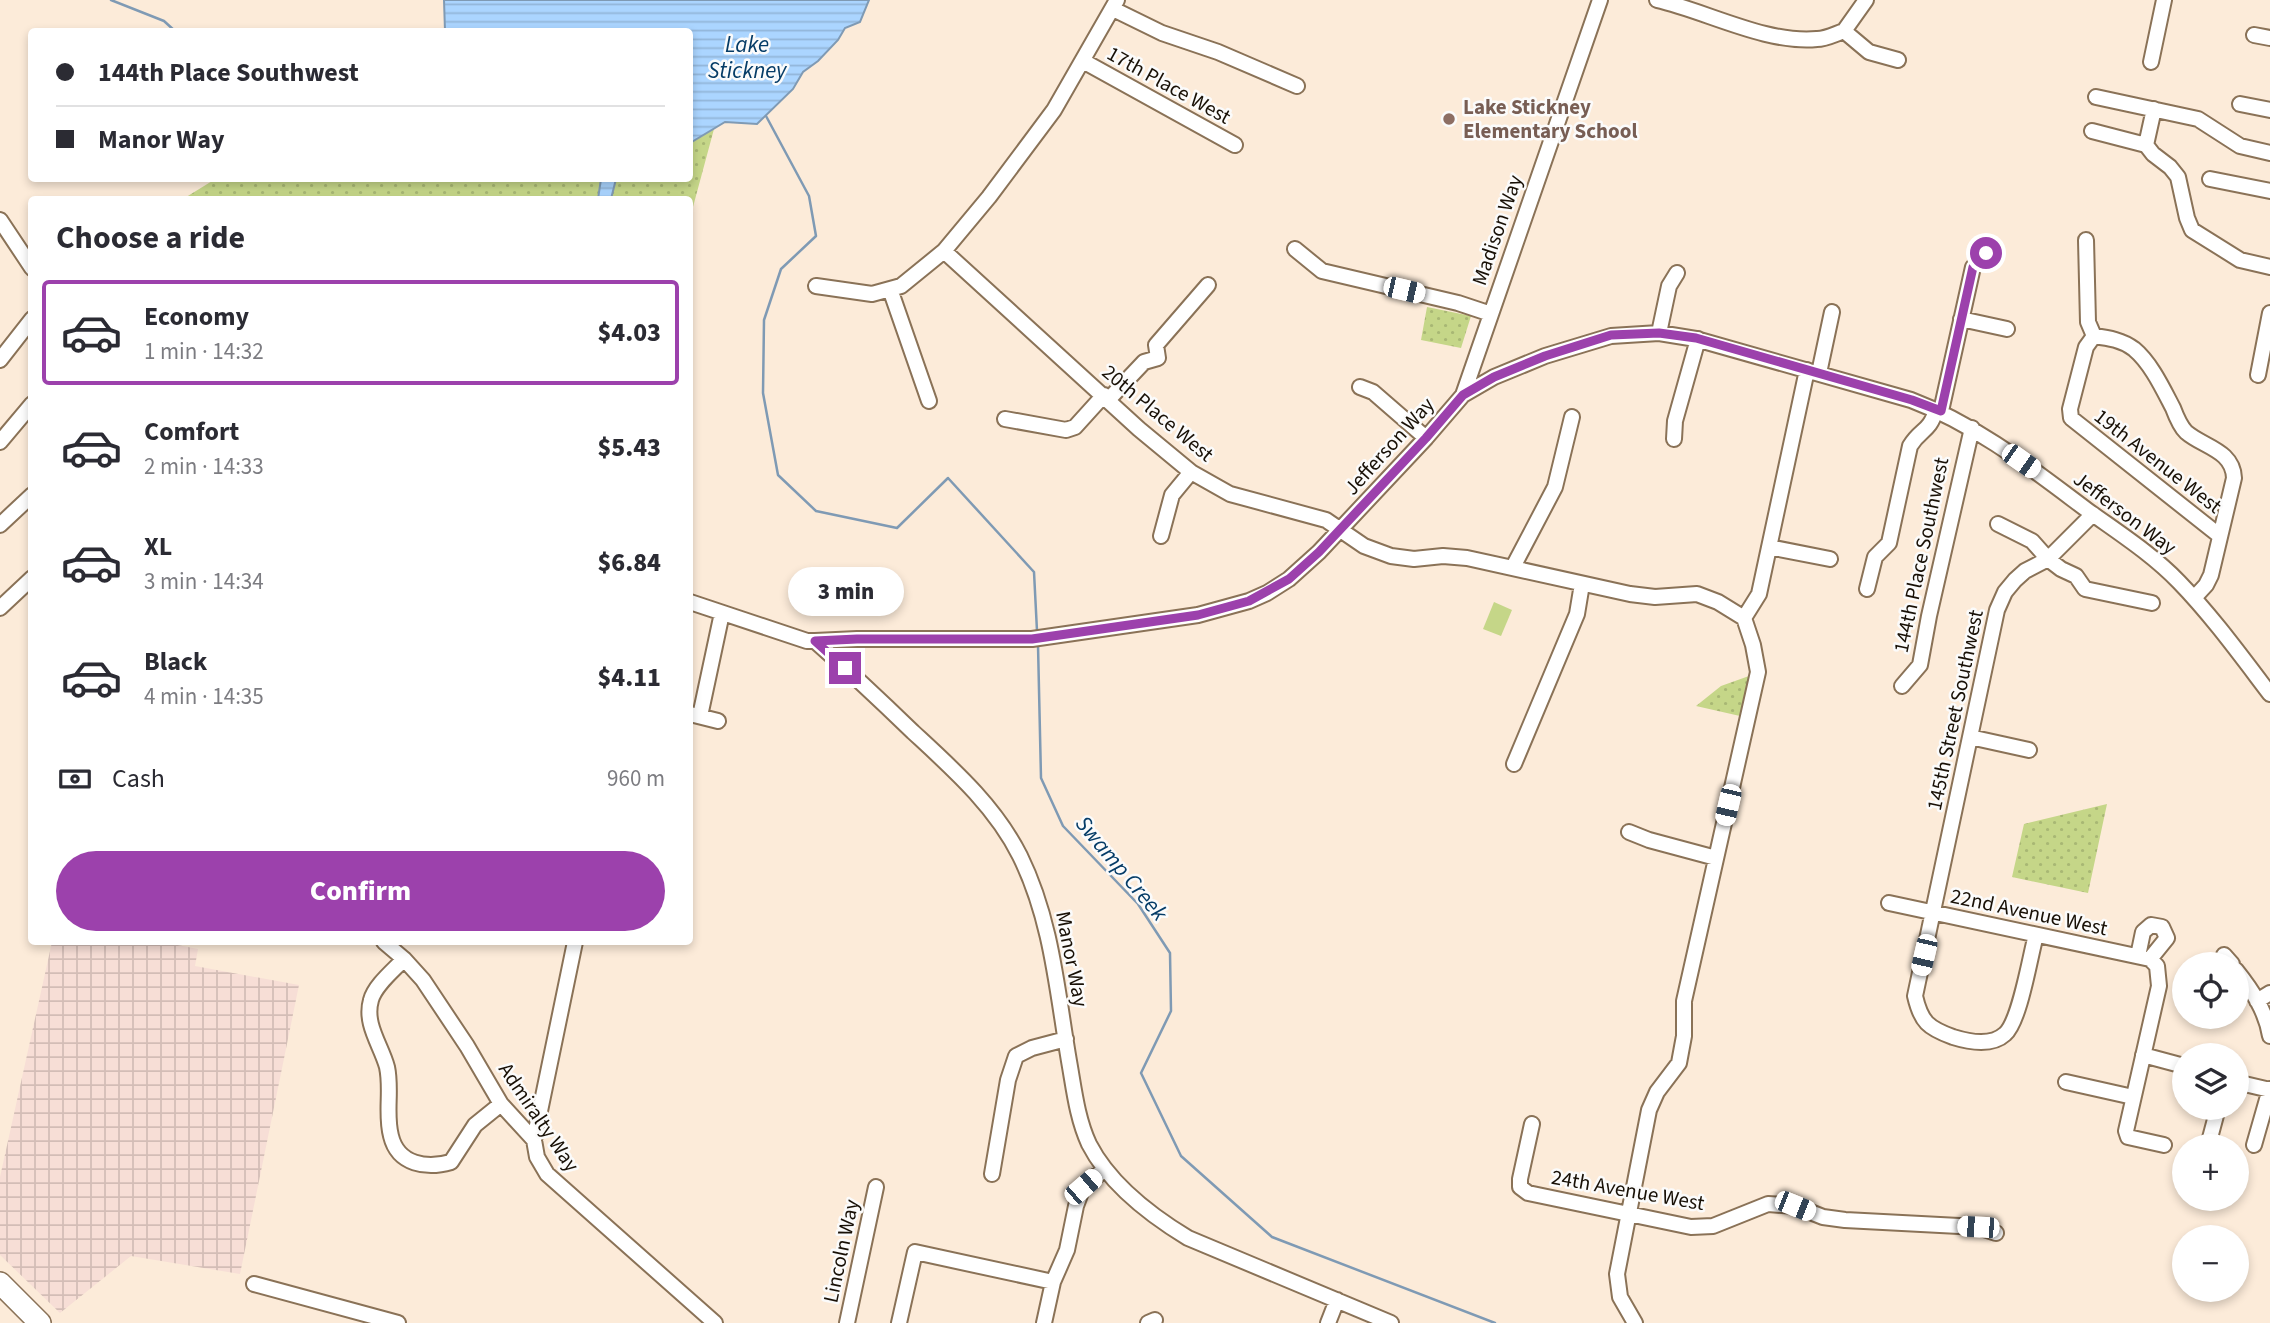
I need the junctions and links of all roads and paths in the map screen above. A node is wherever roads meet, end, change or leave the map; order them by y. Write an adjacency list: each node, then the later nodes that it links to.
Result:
1 (1600, 0): 36 (street, Madison Way)
2 (1657, 0): 6 (street)
3 (1866, 0): 6 (street)
4 (2164, 0): 11 (street)
5 (1115, 4): 10 (street); 12 (street)
6 (1844, 31): 9 (street)
7 (2254, 35): 8 (street)
8 (2270, 38)
9 (1898, 60)
10 (1083, 61): 18 (street, 17th Place West); 26 (street)
11 (2151, 62)
12 (1297, 86)
13 (2096, 97): 15 (street)
14 (2240, 104): 16 (street)
15 (2154, 109): 19 (street); 20 (street)
16 (2270, 110)
17 (2092, 131): 19 (street)
18 (1235, 145)
19 (2146, 145): 29 (street)
20 (2270, 153)
21 (2210, 179): 22 (street)
22 (2270, 191)
23 (0, 220): 28 (street)
24 (2086, 240): 41 (street)
25 (1295, 249): 36 (street)
26 (944, 251): 33 (street); 48 (street, 20th Place West)
27 (1986, 253): 37 (street)
28 (28, 262)
29 (2270, 267)
30 (1677, 273): 40 (street)
31 (1208, 285): 48 (street)
32 (817, 286): 33 (street)
33 (890, 289): 49 (street)
34 (1832, 312): 44 (street)
35 (2270, 313): 45 (street)
36 (1491, 314): 47 (street, Madison Way)
37 (1961, 319): 39 (street); 51 (street)
38 (28, 325): 43 (street)
39 (2007, 329)
40 (1659, 333): 42 (street, Jefferson Way); 47 (street, Jefferson Way)
41 (2094, 336): 65 (street); 65 (street, 19th Avenue West)
42 (1698, 339): 44 (street, Jefferson Way); 56 (street)
43 (0, 360)
44 (1813, 372): 51 (street, Jefferson Way); 66 (street)
45 (2258, 375)
46 (1360, 387): 55 (street)
47 (1463, 395): 55 (street, Jefferson Way)
48 (1106, 397): 53 (street); 58 (street, 20th Place West)
49 (929, 401)
50 (28, 409): 57 (street)
51 (1939, 410): 54 (street, Jefferson Way); 72 (street)
52 (1572, 417): 69 (street)
53 (1005, 419)
54 (1972, 428): 60 (street, Jefferson Way); 80 (street, 144th Place Southwest)
55 (1426, 438): 63 (street, Jefferson Way)
56 (1674, 439)
57 (0, 442)
58 (1191, 472): 63 (street, 20th Place West); 64 (street)
59 (28, 499): 62 (street)
60 (2093, 514): 68 (street, 145th Street Southwest); 73 (street, Jefferson Way)
61 (1998, 524): 68 (street)
62 (0, 525)
63 (1340, 530): 69 (street, 20th Place West); 79 (street, Jefferson Way)
64 (1161, 536)
65 (2220, 536): 73 (street)
66 (1769, 547): 67 (street); 78 (street)
67 (1830, 559)
68 (2048, 559): 75 (street); 84 (street, 145th Street Southwest)
69 (1513, 567): 71 (street, 20th Place West)
70 (28, 582): 76 (street)
71 (1582, 584): 78 (street, 20th Place West); 86 (street)
72 (1867, 589)
73 (2194, 598): 81 (street, Jefferson Way)
74 (693, 603): 77 (street, Manor Way)
75 (2152, 603)
76 (0, 608)
77 (722, 613): 79 (street, Manor Way); 82 (street)
78 (1744, 618): 88 (street)
79 (815, 641): 98 (street, Manor Way)
80 (1902, 686)
81 (2270, 694)
82 (695, 715): 83 (street)
83 (718, 721)
84 (1970, 737): 85 (street); 90 (street, 145th Street Southwest)
85 (2029, 750)
86 (1514, 764)
87 (1629, 832): 88 (street)
88 (1716, 858): 113 (street)
89 (1889, 903): 90 (street, 22nd Avenue West)
90 (1933, 913): 91 (street, 22nd Avenue West); 91 (street, 145th Street Southwest)
91 (2036, 935): 99 (street, 22nd Avenue West)
92 (388, 945): 94 (street, Admiralty Way)
93 (574, 945): 107 (street)
94 (404, 959): 105 (street, Admiralty Way); 105 (street)
95 (2249, 983): 96 (street)
96 (2264, 997): 97 (street)
97 (2270, 1036)
98 (1066, 1040): 110 (street, Manor Way); 111 (street)
99 (2143, 1055): 100 (street); 104 (street)
100 (2172, 1063)
101 (2066, 1082): 104 (street)
102 (2249, 1085): 103 (street)
103 (2270, 1090): 109 (street)
104 (2133, 1097): 108 (street)
105 (501, 1104): 107 (street, Admiralty Way)
106 (1532, 1124): 113 (street, 24th Avenue West)
107 (534, 1140): 121 (street, Admiralty Way)
108 (2164, 1145)
109 (2254, 1145)
110 (1105, 1169): 115 (street); 118 (street, Manor Way)
111 (992, 1174)
112 (876, 1187): 122 (street, Lincoln Way)
113 (1628, 1214): 114 (street, 24th Avenue West); 127 (street)
114 (1996, 1233)
115 (1053, 1282): 123 (street); 124 (street)
116 (0, 1283): 119 (highway)
117 (254, 1284): 120 (street)
118 (1337, 1300): 125 (street); 126 (street, Manor Way)
119 (40, 1323)
120 (398, 1323)
121 (715, 1323)
122 (847, 1323)
123 (899, 1323)
124 (1044, 1323)
125 (1328, 1323)
126 (1391, 1323)
127 (1635, 1323)

